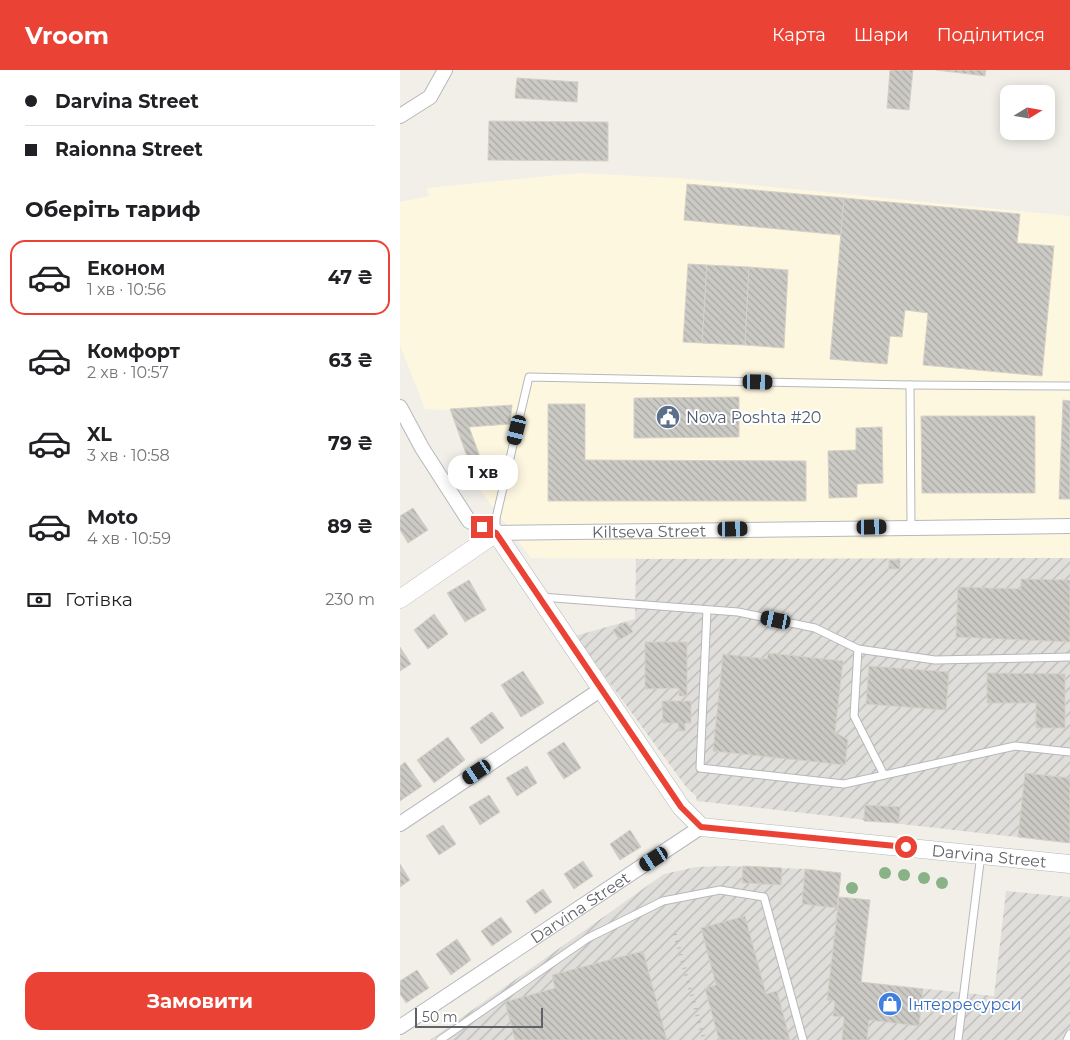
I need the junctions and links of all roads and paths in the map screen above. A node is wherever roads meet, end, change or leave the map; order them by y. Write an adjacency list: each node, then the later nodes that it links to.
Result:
1 (444, 70): 2 (street)
2 (400, 116)
3 (910, 385): 4 (lane); 6 (lane); 8 (lane)
4 (1070, 386)
5 (400, 407): 8 (street)
6 (911, 526): 7 (street, Kiltseva Street); 8 (street, Kiltseva Street)
7 (1070, 526)
8 (496, 533): 9 (street); 10 (street)
9 (537, 596): 11 (lane); 14 (street)
10 (400, 599)
11 (706, 610): 12 (lane); 16 (lane)
12 (858, 649): 13 (lane); 16 (lane)
13 (1070, 657)
14 (600, 690): 17 (street); 18 (street)
15 (1070, 752): 16 (lane)
16 (884, 775)
17 (400, 824)
18 (701, 827): 19 (street, Darvina Street); 21 (street, Darvina Street)
19 (981, 854): 20 (street, Darvina Street); 25 (lane)
20 (1070, 864)
21 (400, 1027)
22 (1070, 1034): 26 (lane)
23 (440, 1040): 24 (lane)
24 (803, 1040)
25 (958, 1040)
26 (1068, 1040)

